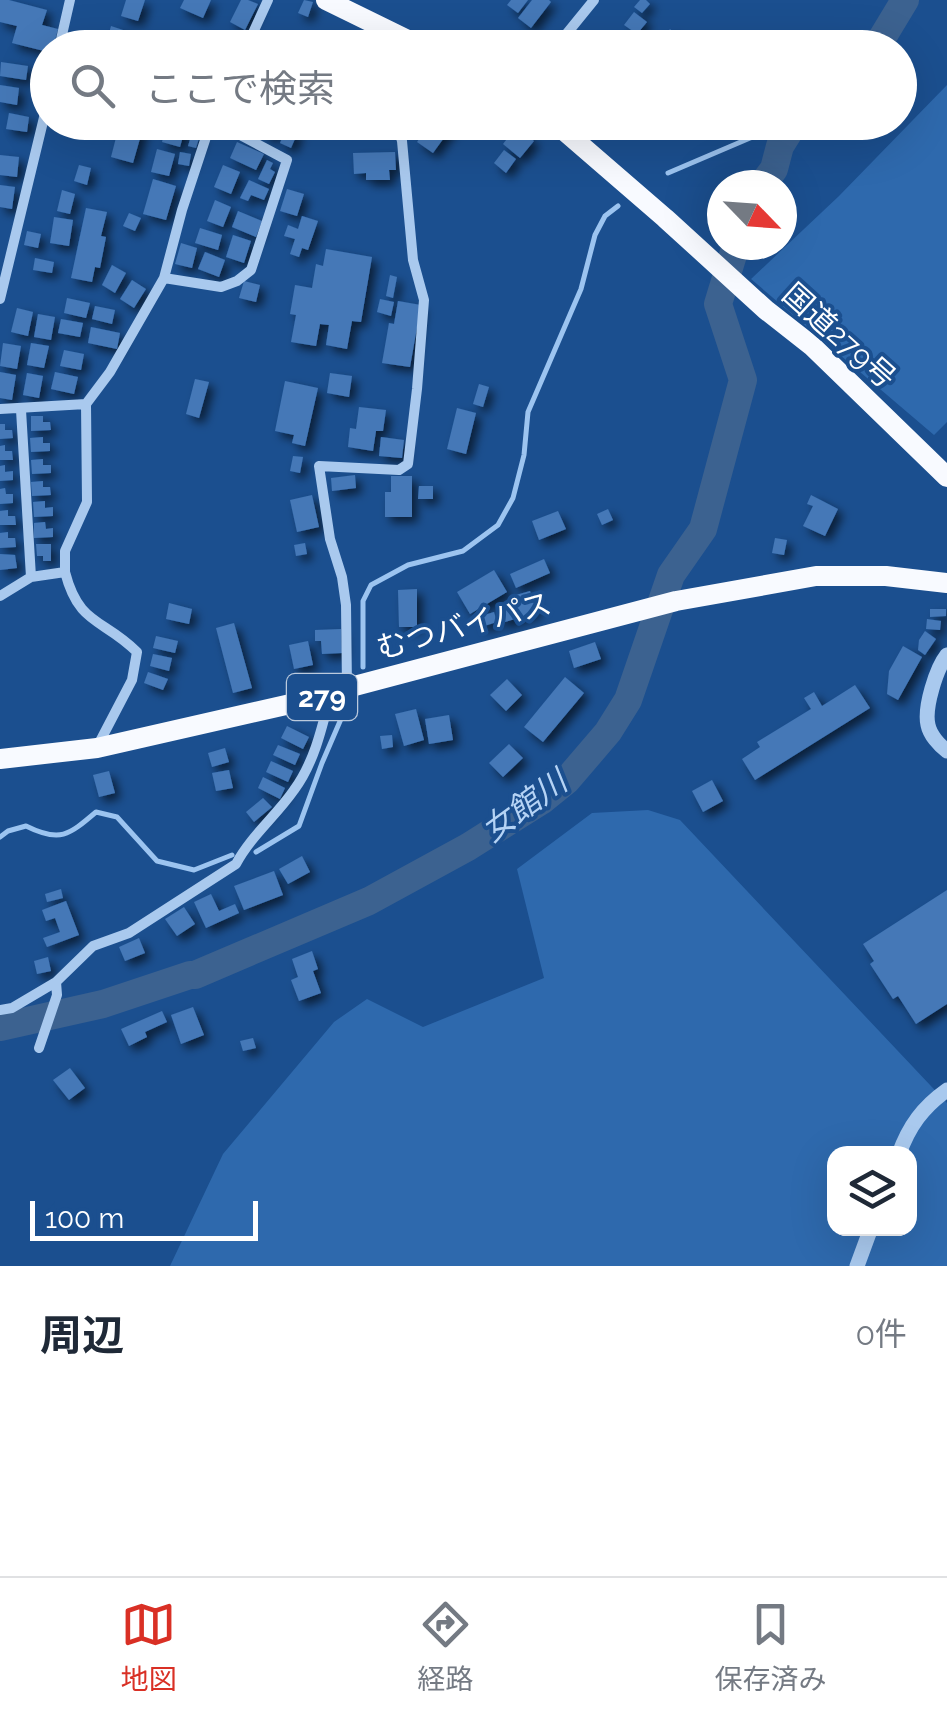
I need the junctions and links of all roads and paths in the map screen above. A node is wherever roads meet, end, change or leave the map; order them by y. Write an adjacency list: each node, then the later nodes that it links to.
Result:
1 (70, 0): 6 (street)
2 (268, 0): 7 (street)
3 (326, 0): 5 (highway)
4 (594, 0): 9 (street)
5 (382, 28): 8 (highway)
6 (64, 30)
7 (254, 30)
8 (386, 30)
9 (570, 30)
10 (39, 140): 16 (street)
11 (207, 140): 15 (street)
12 (249, 140): 15 (street)
13 (402, 140): 26 (street)
14 (575, 140): 20 (highway, 国道279号)
15 (164, 278): 17 (street)
16 (0, 299)
17 (86, 404): 19 (street); 21 (street)
18 (0, 409): 19 (street)
19 (21, 410): 22 (street)
20 (947, 477)
21 (65, 572): 22 (street); 27 (street)
22 (30, 578): 24 (street)
23 (947, 583): 26 (highway, むつバイパス / 279)
24 (0, 596)
25 (947, 655): 28 (street)
26 (339, 691): 27 (highway, むつバイパス / 279); 30 (street)
27 (97, 748): 29 (highway, むつバイパス / 279)
28 (947, 751)
29 (0, 759)
30 (56, 988): 31 (street); 32 (street)
31 (0, 1010)
32 (41, 1043)
33 (947, 1090): 34 (street)
34 (902, 1146)
35 (868, 1236): 36 (street)
36 (857, 1266)

